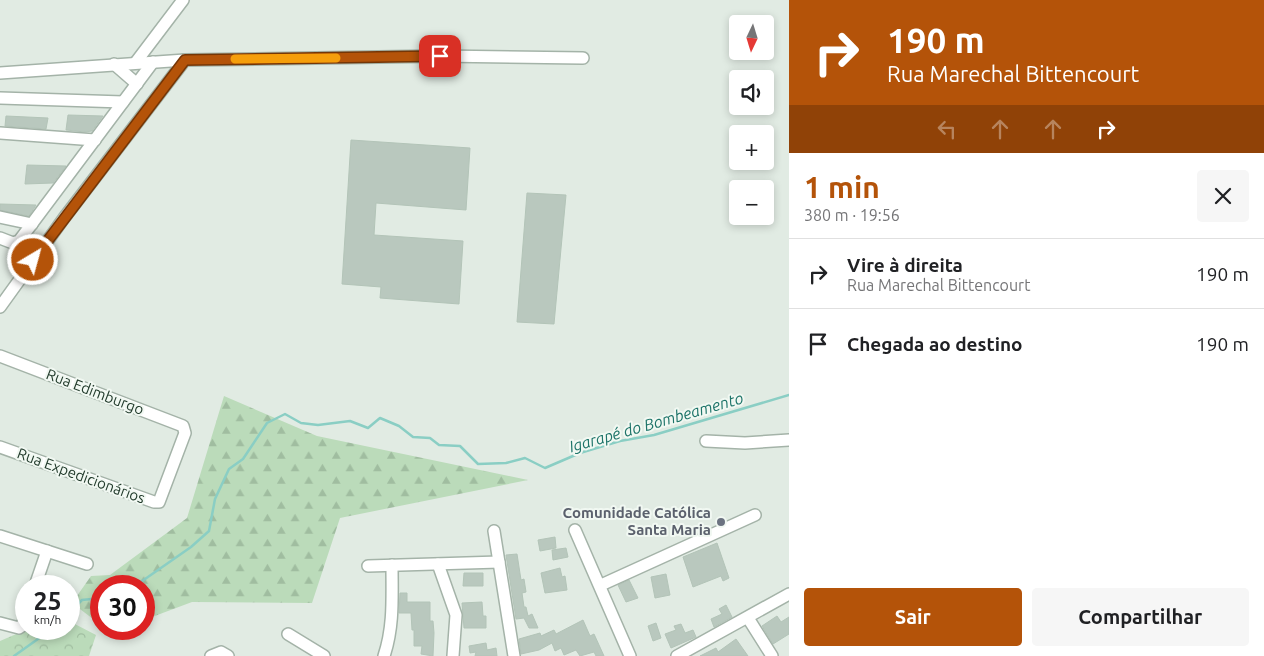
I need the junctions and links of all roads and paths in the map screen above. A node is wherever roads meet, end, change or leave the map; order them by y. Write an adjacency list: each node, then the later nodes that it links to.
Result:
1 (183, 0): 4 (street)
2 (583, 58): 3 (street)
3 (185, 60): 5 (street); 16 (street)
4 (136, 62): 5 (street); 6 (street)
5 (153, 62): 8 (street)
6 (114, 64): 7 (street); 8 (street)
7 (0, 73)
8 (136, 84): 10 (street)
9 (0, 98): 10 (street)
10 (123, 102): 12 (street)
11 (0, 133): 12 (street)
12 (95, 140): 14 (street)
13 (0, 217): 14 (street)
14 (32, 224): 15 (street)
15 (0, 238)
16 (0, 307)
17 (0, 356): 21 (street, Rua Edimburgo)
18 (789, 440): 19 (street)
19 (706, 441)
20 (0, 447): 21 (street, Rua Expedicionários)
21 (161, 498)
22 (755, 515): 33 (street)
23 (576, 530): 33 (street)
24 (494, 531): 27 (street)
25 (0, 536): 26 (street)
26 (47, 551): 28 (street); 32 (street)
27 (499, 562): 29 (street); 44 (street)
28 (87, 564)
29 (438, 564): 30 (street); 43 (street)
30 (392, 565): 31 (street); 42 (street)
31 (368, 566)
32 (39, 575)
33 (600, 585): 45 (street)
34 (789, 594): 35 (street)
35 (748, 618): 46 (street); 47 (street)
36 (0, 623): 37 (street)
37 (15, 627)
38 (288, 634): 41 (street)
39 (211, 656): 40 (street)
40 (228, 656)
41 (324, 656)
42 (384, 656)
43 (452, 656)
44 (514, 656)
45 (630, 656)
46 (677, 656)
47 (772, 656)

